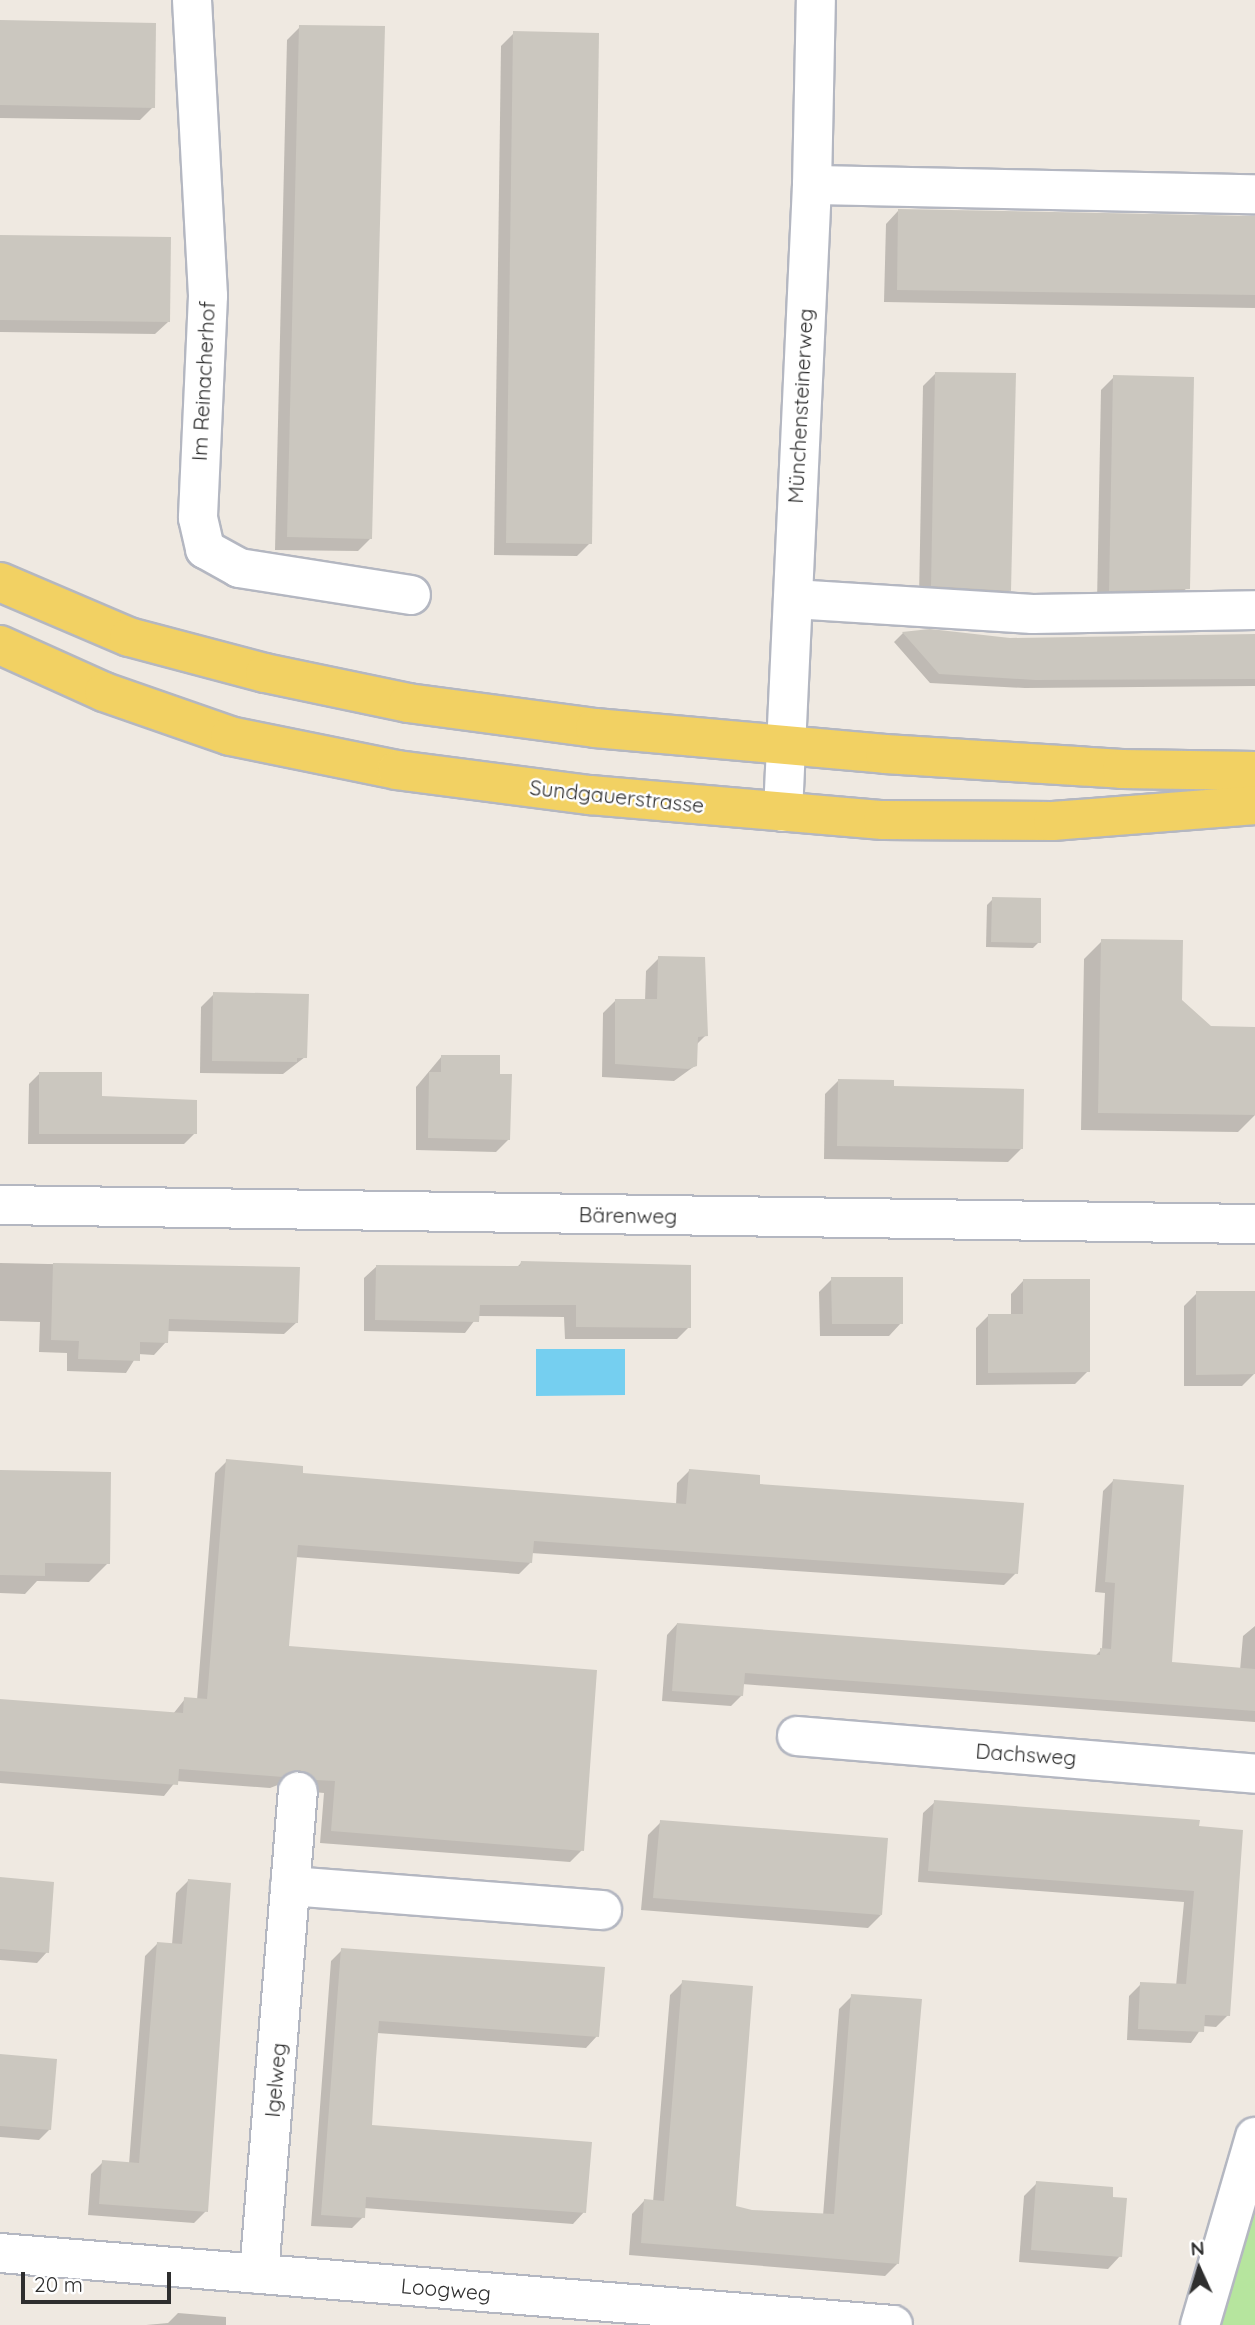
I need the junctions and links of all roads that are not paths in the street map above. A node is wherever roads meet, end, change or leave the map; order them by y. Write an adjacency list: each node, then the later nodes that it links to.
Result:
1 (192, 0): 6 (street, Im Reinacherhof)
2 (816, 0): 3 (street, Münchensteinerweg)
3 (812, 185): 4 (street); 7 (street, Münchensteinerweg)
4 (1255, 194)
5 (0, 582): 10 (main road)
6 (411, 595)
7 (793, 599): 8 (street); 10 (street, Münchensteinerweg)
8 (1255, 610)
9 (0, 645): 13 (main road, Sundgauerstrasse)
10 (786, 745): 11 (main road); 13 (street, Münchensteinerweg)
11 (1255, 771)
12 (1255, 806): 13 (main road, Sundgauerstrasse)
13 (783, 812)
14 (0, 1205): 15 (street, Bärenweg)
15 (1255, 1224)
16 (797, 1736): 17 (street, Dachsweg)
17 (1255, 1774)
18 (298, 1792): 19 (street, Igelweg)
19 (290, 1886): 20 (street); 23 (street, Igelweg)
20 (602, 1910)
21 (1255, 2137): 25 (street)
22 (0, 2253): 23 (street, Loogweg)
23 (259, 2274): 24 (street, Loogweg)
24 (893, 2325)
25 (1200, 2325)

